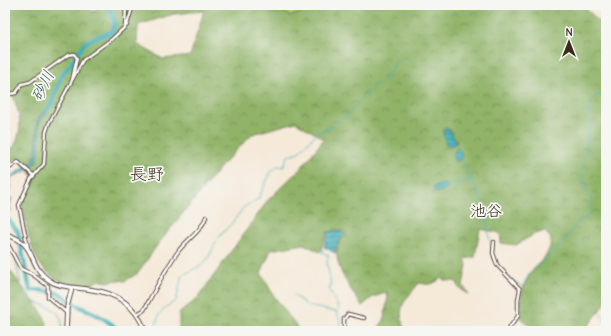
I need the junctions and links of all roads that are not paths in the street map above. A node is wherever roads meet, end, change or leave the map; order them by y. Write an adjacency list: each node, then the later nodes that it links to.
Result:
1 (126, 5): 3 (street)
2 (132, 5): 3 (street)
3 (125, 27): 4 (street)
4 (72, 80): 5 (street); 7 (street)
5 (5, 91)
6 (5, 171): 7 (street)
7 (34, 176): 12 (street)
8 (206, 217): 15 (street)
9 (5, 234): 12 (main road)
10 (5, 239): 14 (street)
11 (494, 242): 20 (street)
12 (28, 248): 13 (main road)
13 (72, 288): 14 (main road); 15 (main road)
14 (67, 313): 17 (main road)
15 (137, 314): 18 (main road)
16 (364, 318): 19 (street)
17 (66, 331)
18 (145, 331)
19 (344, 331)
20 (507, 331)

